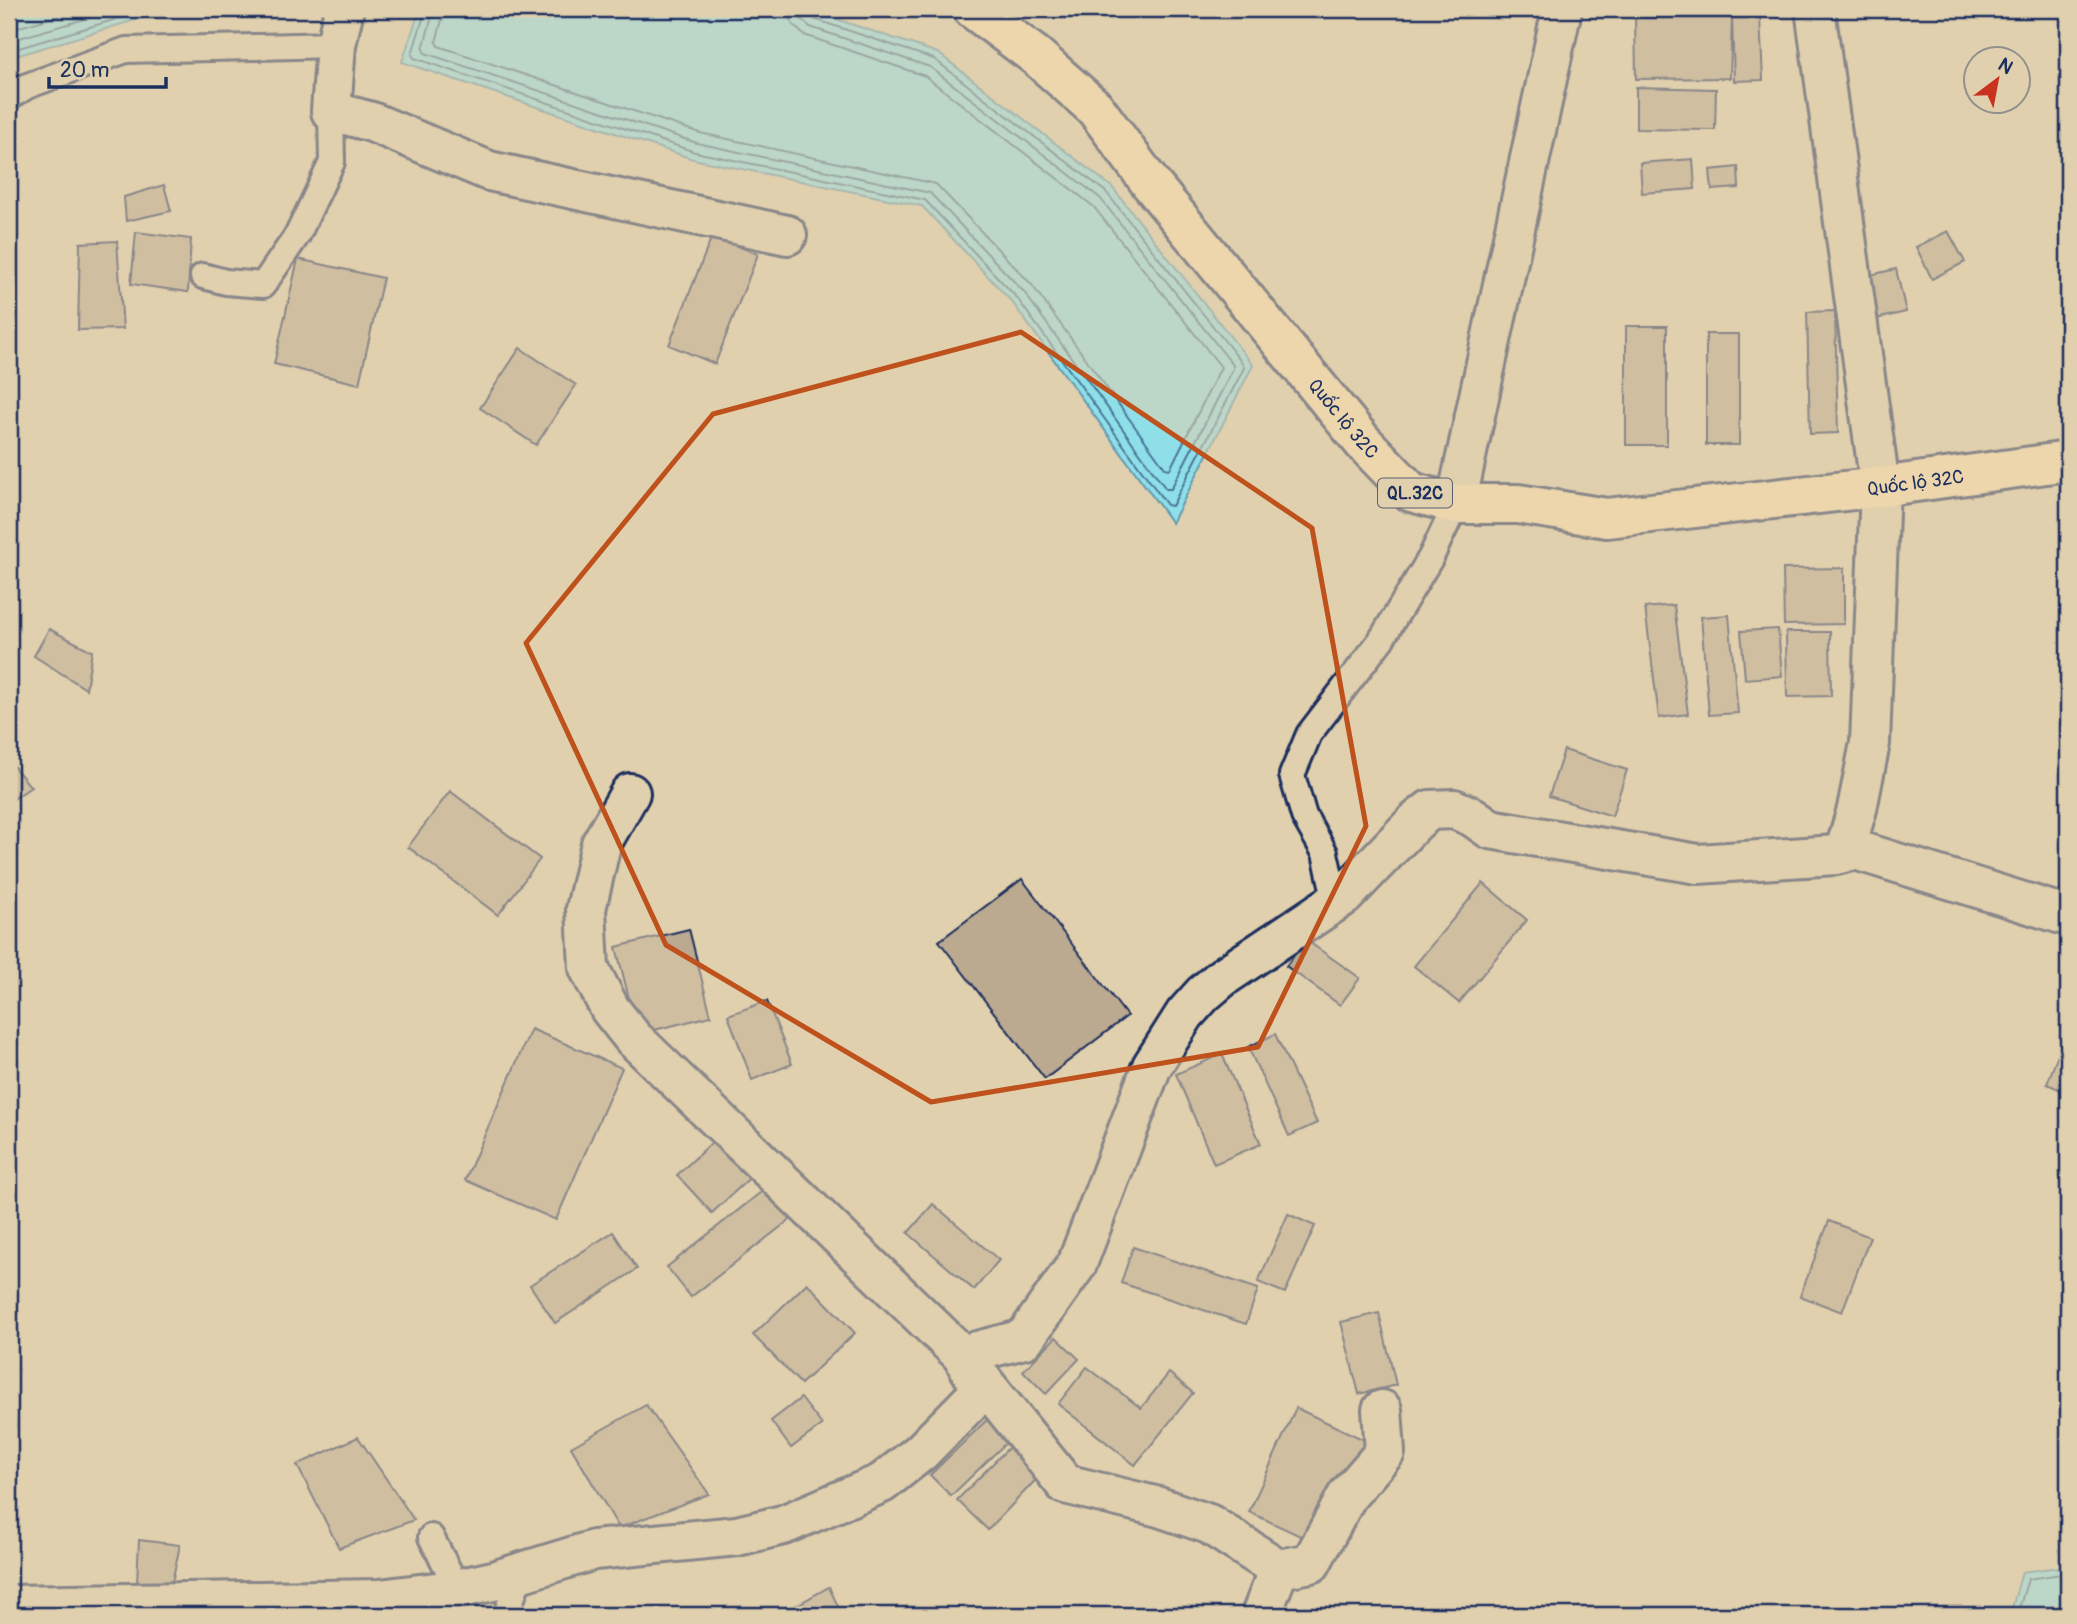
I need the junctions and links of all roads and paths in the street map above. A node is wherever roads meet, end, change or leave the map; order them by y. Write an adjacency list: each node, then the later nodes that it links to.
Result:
1 (973, 9): 11 (main road, Quốc lộ 32C / QL.32C)
2 (1562, 9): 11 (street)
3 (1815, 9): 10 (street)
4 (340, 27): 5 (lane); 6 (street)
5 (9, 97)
6 (331, 111): 7 (street); 8 (lane)
7 (787, 236)
8 (203, 276)
9 (2068, 461): 10 (main road, Quốc lộ 32C / QL.32C)
10 (1880, 487): 11 (main road, Quốc lộ 32C / QL.32C); 13 (street)
11 (1456, 504): 14 (lane)
12 (630, 793): 16 (street)
13 (1846, 847): 14 (street); 15 (street)
14 (1336, 903): 16 (street)
15 (2068, 916)
16 (962, 1355): 19 (street); 20 (street)
17 (1382, 1410): 19 (street)
18 (431, 1537): 21 (lane)
19 (1279, 1569): 26 (street)
20 (521, 1572): 21 (street); 25 (lane)
21 (458, 1588): 22 (street)
22 (218, 1602): 23 (street); 24 (lane)
23 (9, 1605)
24 (180, 1615)
25 (506, 1615)
26 (1261, 1615)

